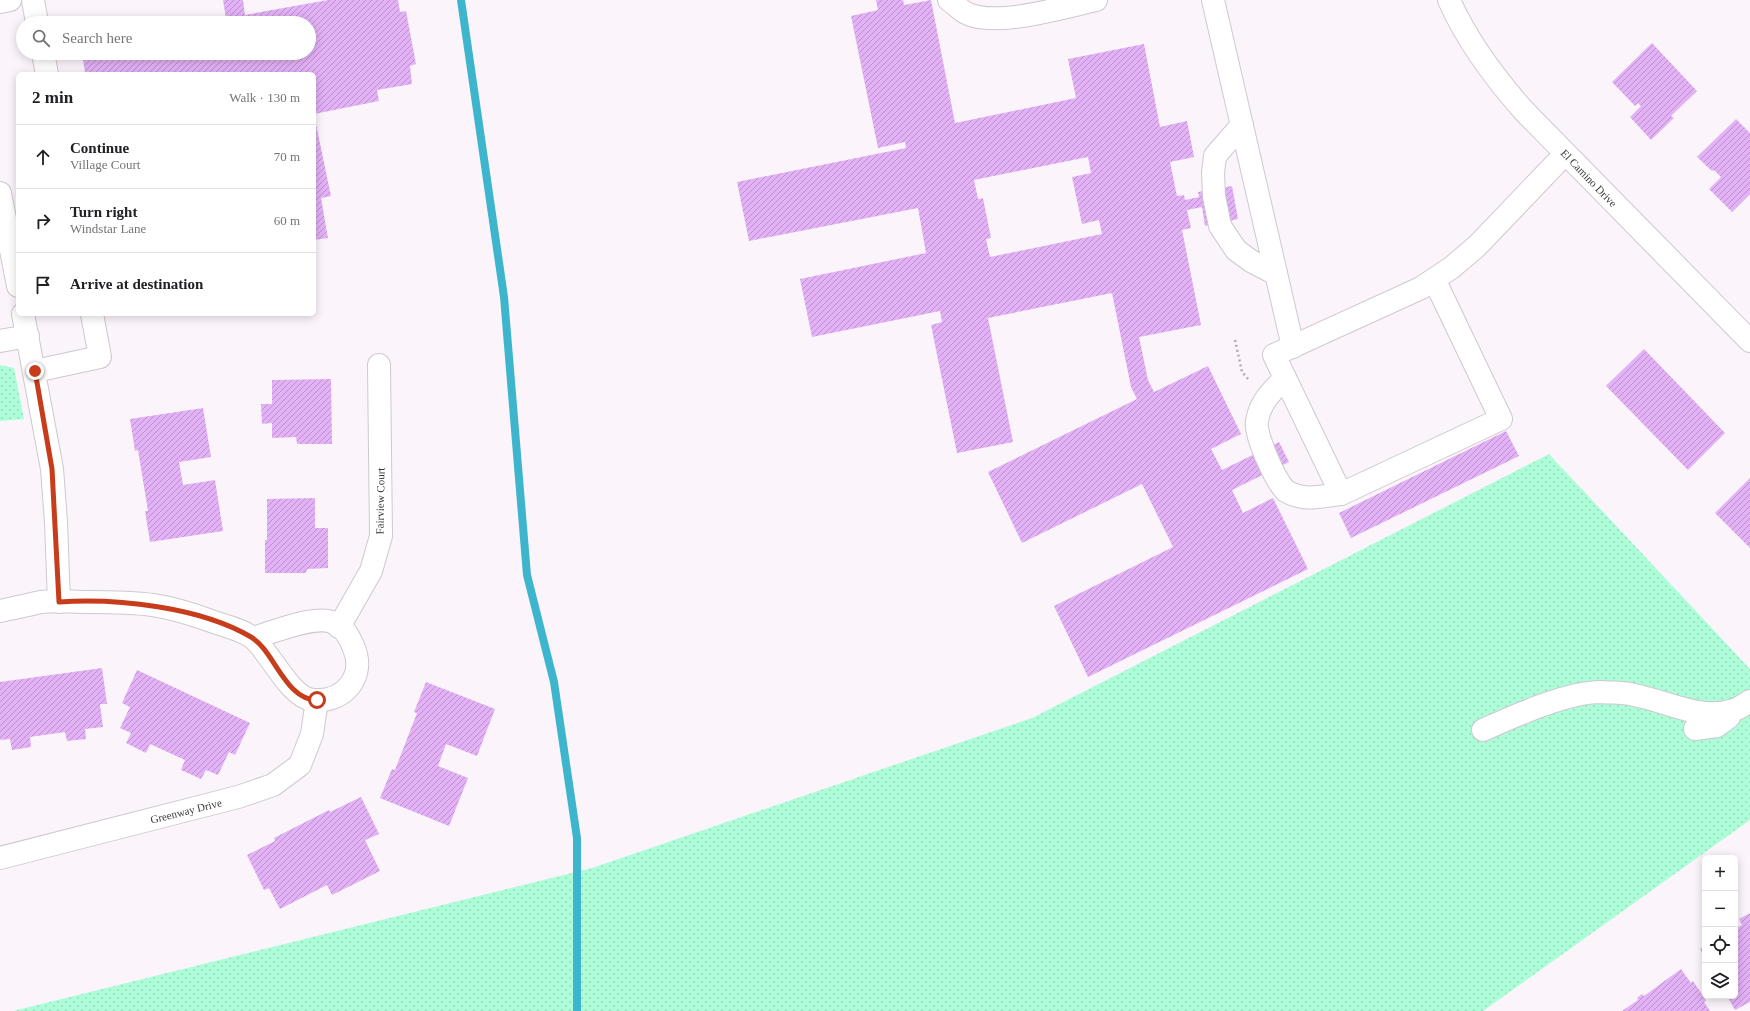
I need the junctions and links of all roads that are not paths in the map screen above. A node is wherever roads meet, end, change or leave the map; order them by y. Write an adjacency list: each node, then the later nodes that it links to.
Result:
1 (10, 0): 7 (street)
2 (33, 0): 8 (street)
3 (949, 0): 4 (street)
4 (1096, 0)
5 (1213, 0): 11 (street)
6 (1448, 0): 12 (street, El Camino Drive)
7 (0, 2)
8 (36, 16)
9 (44, 60): 10 (street)
10 (47, 72)
11 (1242, 125): 14 (street); 14 (street)
12 (1565, 154): 16 (street); 21 (street, El Camino Drive)
13 (0, 193): 15 (street)
14 (1276, 274): 22 (street)
15 (16, 276)
16 (1434, 279): 22 (street); 26 (street)
17 (23, 316): 19 (street)
18 (92, 316): 24 (street)
19 (28, 336): 20 (street); 24 (street)
20 (0, 341)
21 (1750, 341)
22 (1293, 346): 25 (street)
23 (379, 365): 29 (street, Fairview Court)
24 (35, 371): 27 (street)
25 (1285, 378): 26 (street); 26 (street)
26 (1341, 494)
27 (59, 602): 28 (street); 30 (street)
28 (0, 611)
29 (339, 626): 30 (street); 31 (street)
30 (252, 638): 31 (street)
31 (317, 700): 35 (street, Greenway Drive)
32 (1742, 705): 33 (street); 34 (street)
33 (1695, 729)
34 (1482, 730)
35 (0, 858)

